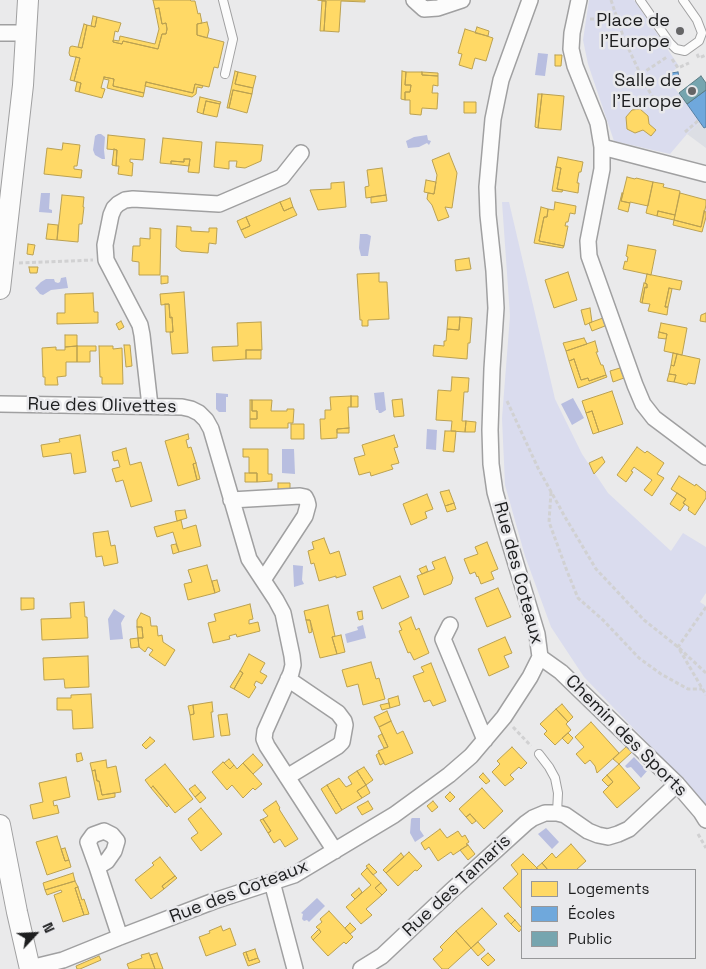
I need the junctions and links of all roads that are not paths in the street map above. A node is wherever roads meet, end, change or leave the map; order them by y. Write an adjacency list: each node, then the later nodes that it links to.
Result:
1 (28, 0): 10 (street)
2 (223, 0): 11 (lane)
3 (414, 0): 4 (street)
4 (462, 0)
5 (530, 0): 22 (street, Rue des Coteaux)
6 (579, 0): 12 (street)
7 (640, 0): 8 (lane)
8 (683, 0)
9 (0, 33): 10 (street)
10 (26, 33): 15 (street)
11 (225, 74)
12 (602, 147): 14 (street); 18 (street)
13 (300, 153): 17 (street)
14 (706, 174)
15 (0, 289)
16 (0, 404): 17 (street, Rue des Olivettes)
17 (150, 406): 19 (street, Rue des Olivettes)
18 (706, 457)
19 (231, 500): 20 (street, Rue des Olivettes); 20 (street)
20 (262, 580): 23 (street, Rue des Olivettes)
21 (450, 625): 24 (street)
22 (540, 657): 24 (street, Rue des Coteaux); 27 (street, Chemin des Sports)
23 (288, 679): 26 (street, Rue des Olivettes); 26 (street)
24 (486, 740): 31 (street, Rue des Coteaux)
25 (539, 754): 28 (lane)
26 (287, 777): 31 (street, Rue des Olivettes)
27 (677, 784): 28 (street); 29 (street, Chemin des Sports)
28 (557, 813): 37 (street, Rue des Tamaris)
29 (706, 820)
30 (0, 825): 35 (street)
31 (336, 851): 33 (street, Rue des Coteaux)
32 (97, 867): 34 (street)
33 (272, 882): 34 (street, Rue des Coteaux); 36 (street)
34 (120, 937): 35 (street, Rue des Coteaux)
35 (30, 968)
36 (295, 969)
37 (361, 969)

